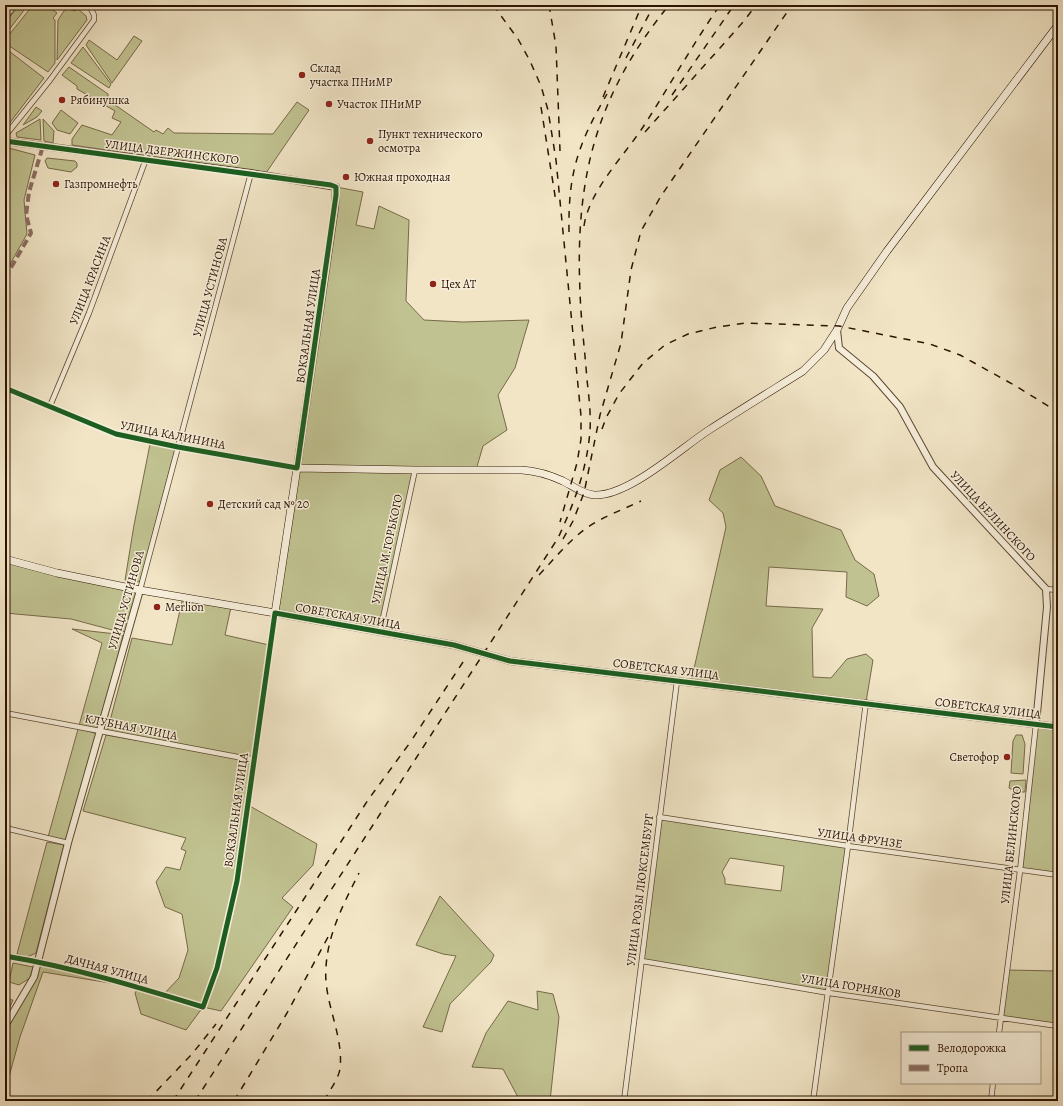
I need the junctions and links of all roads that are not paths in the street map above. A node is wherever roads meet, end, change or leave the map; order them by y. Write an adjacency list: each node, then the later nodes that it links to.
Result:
1 (15, 5): 3 (street)
2 (89, 5): 5 (street)
3 (5, 18)
4 (1058, 25): 10 (main road)
5 (5, 136)
6 (5, 141): 7 (street, УЛИЦА ДЗЕРЖИНСКОГО)
7 (146, 159): 8 (street, УЛИЦА ДЗЕРЖИНСКОГО); 12 (street, УЛИЦА КРАСИНА)
8 (251, 173): 9 (street, УЛИЦА ДЗЕРЖИНСКОГО); 13 (street, УЛИЦА УСТИНОВА)
9 (336, 187): 14 (street, ВОКЗАЛЬНАЯ УЛИЦА)
10 (837, 330): 15 (main road); 17 (street, УЛИЦА БЕЛИНСКОГО)
11 (5, 388): 12 (street, УЛИЦА КАЛИНИНА)
12 (50, 406): 13 (street, УЛИЦА КАЛИНИНА)
13 (178, 447): 14 (street, УЛИЦА КАЛИНИНА); 18 (street, УЛИЦА УСТИНОВА)
14 (297, 468): 15 (main road); 20 (main road, ВОКЗАЛЬНАЯ УЛИЦА)
15 (415, 470): 21 (street, УЛИЦА М.ГОРЬКОГО)
16 (5, 559): 18 (main road, СОВЕТСКАЯ УЛИЦА)
17 (1046, 589): 19 (street); 25 (street, УЛИЦА БЕЛИНСКОГО)
18 (140, 590): 20 (main road, СОВЕТСКАЯ УЛИЦА); 27 (street, УЛИЦА УСТИНОВА)
19 (1058, 590)
20 (275, 613): 21 (street, СОВЕТСКАЯ УЛИЦА); 28 (street, ВОКЗАЛЬНАЯ УЛИЦА)
21 (380, 632): 22 (street, СОВЕТСКАЯ УЛИЦА)
22 (677, 681): 23 (street, СОВЕТСКАЯ УЛИЦА); 29 (street, УЛИЦА РОЗЫ ЛЮКСЕМБУРГ)
23 (866, 702): 25 (street, СОВЕТСКАЯ УЛИЦА); 32 (street)
24 (5, 713): 27 (street, КЛУБНАЯ УЛИЦА)
25 (1036, 724): 26 (street, СОВЕТСКАЯ УЛИЦА); 33 (street, УЛИЦА БЕЛИНСКОГО)
26 (1058, 727)
27 (100, 732): 28 (street, КЛУБНАЯ УЛИЦА); 31 (street, УЛИЦА УСТИНОВА)
28 (253, 758): 39 (street, ВОКЗАЛЬНАЯ УЛИЦА)
29 (659, 817): 32 (street, УЛИЦА ФРУНЗЕ); 37 (street, УЛИЦА РОЗЫ ЛЮКСЕМБУРГ)
30 (5, 828): 31 (street)
31 (68, 843): 36 (street, УЛИЦА УСТИНОВА)
32 (848, 846): 33 (street, УЛИЦА ФРУНЗЕ); 38 (street)
33 (1020, 871): 34 (street, УЛИЦА ФРУНЗЕ); 40 (street, УЛИЦА БЕЛИНСКОГО)
34 (1058, 875)
35 (5, 956): 36 (street, ДАЧНАЯ УЛИЦА)
36 (38, 961): 39 (street, ДАЧНАЯ УЛИЦА); 41 (street, УЛИЦА УСТИНОВА)
37 (642, 961): 38 (street, УЛИЦА ГОРНЯКОВ); 45 (street, УЛИЦА РОЗЫ ЛЮКСЕМБУРГ)
38 (828, 993): 40 (street, УЛИЦА ГОРНЯКОВ); 46 (street)
39 (202, 1007)
40 (1001, 1018): 42 (street, УЛИЦА ГОРНЯКОВ); 43 (street, УЛИЦА БЕЛИНСКОГО)
41 (5, 1026)
42 (1058, 1026)
43 (999, 1032)
44 (993, 1084): 47 (street)
45 (624, 1101)
46 (813, 1101)
47 (991, 1101)

